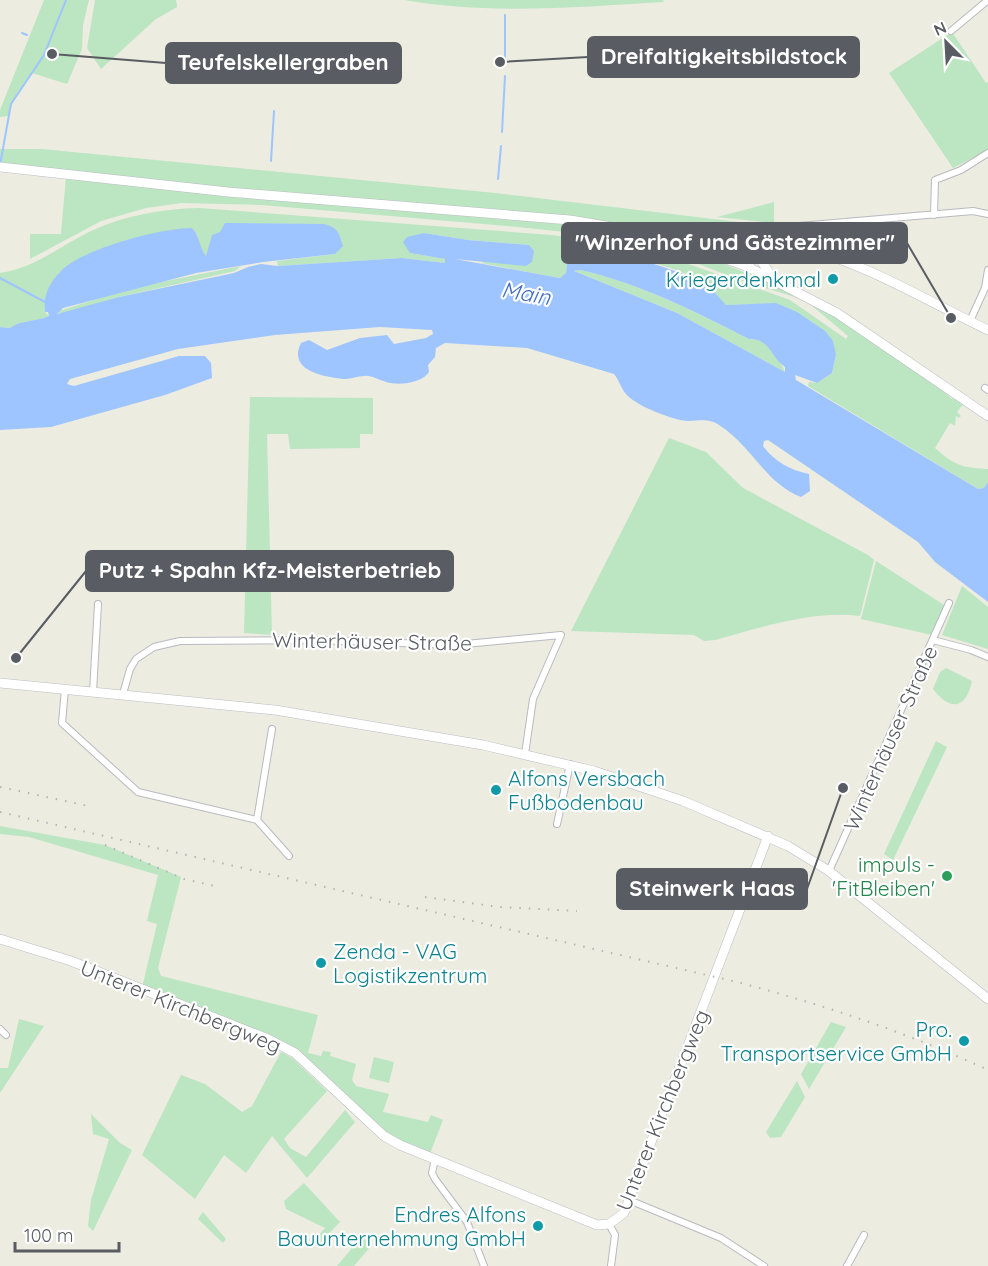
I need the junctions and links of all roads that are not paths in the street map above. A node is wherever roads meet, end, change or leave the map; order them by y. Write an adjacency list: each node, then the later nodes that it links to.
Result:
1 (988, 0): 2 (street)
2 (951, 31)
3 (988, 153): 5 (street)
4 (2, 167): 9 (main road)
5 (934, 214): 6 (street); 7 (street)
6 (988, 214)
7 (772, 239): 8 (main road); 9 (main road); 13 (main road)
8 (759, 251): 10 (main road); 12 (main road)
9 (736, 262): 10 (main road)
10 (746, 266): 12 (main road)
11 (988, 270): 13 (street)
12 (773, 279): 15 (main road)
13 (969, 321): 14 (main road)
14 (988, 330)
15 (988, 416)
16 (949, 603): 18 (street, Winterhäuser Straße)
17 (98, 604): 22 (street)
18 (933, 640): 19 (street); 31 (street, Winterhäuser Straße)
19 (988, 657)
20 (0, 683): 21 (main road)
21 (65, 689): 22 (main road); 27 (street)
22 (93, 692): 23 (main road)
23 (123, 694): 25 (main road); 25 (street, Winterhäuser Straße)
24 (272, 729): 27 (street)
25 (525, 754): 26 (main road)
26 (570, 764): 28 (street); 29 (main road)
27 (257, 820): 30 (street)
28 (557, 824)
29 (768, 836): 31 (main road); 37 (main road, Unterer Kirchbergweg)
30 (290, 856)
31 (829, 871): 33 (main road)
32 (0, 939): 36 (main road, Unterer Kirchbergweg)
33 (988, 999)
34 (0, 1029): 35 (street)
35 (6, 1035)
36 (435, 1158): 38 (main road, Unterer Kirchbergweg); 40 (street)
37 (629, 1200): 38 (main road, Unterer Kirchbergweg); 42 (street)
38 (609, 1224): 41 (street)
39 (864, 1235): 43 (street)
40 (484, 1266)
41 (611, 1266)
42 (764, 1266)
43 (847, 1266)

